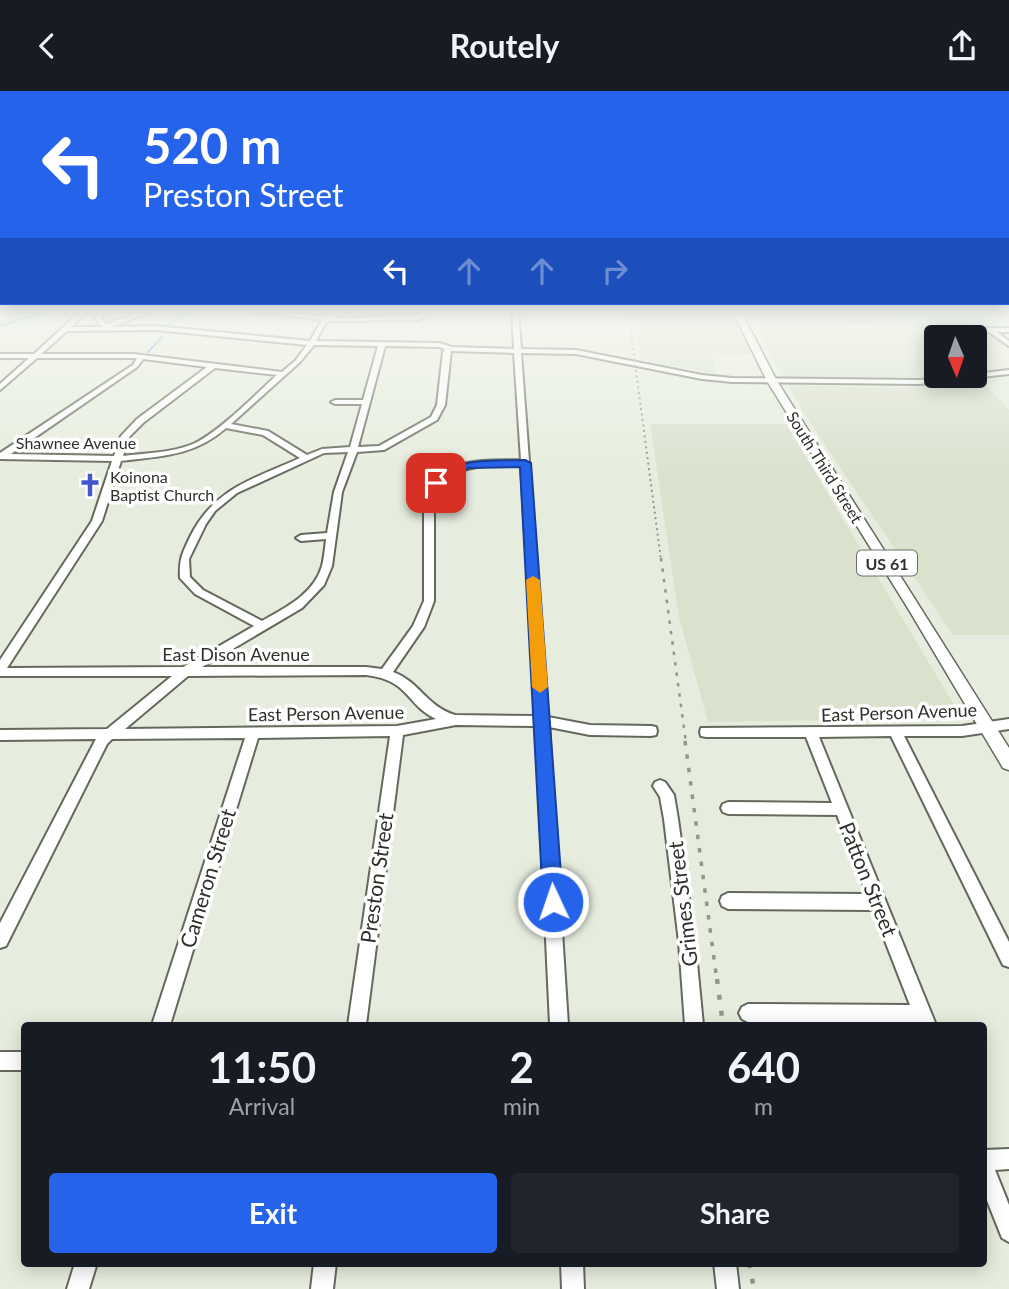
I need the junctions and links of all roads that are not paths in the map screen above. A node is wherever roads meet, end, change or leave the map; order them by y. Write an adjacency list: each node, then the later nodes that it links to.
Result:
1 (23, 366): 16 (street)
2 (135, 366): 21 (street)
3 (213, 366): 23 (street)
4 (221, 366): 12 (street)
5 (291, 366): 12 (street, Shawnee Avenue)
6 (376, 366): 17 (street)
7 (445, 366): 20 (street)
8 (518, 366): 24 (street)
9 (646, 366): 14 (street)
10 (764, 366): 14 (main road, South Third Street / US 61)
11 (1009, 372): 13 (street)
12 (283, 374): 19 (street, Shawnee Avenue)
13 (987, 376)
14 (772, 381): 15 (street); 34 (main road, South Third Street / US 61)
15 (924, 382)
16 (0, 388)
17 (366, 402): 18 (street); 20 (street)
18 (335, 403)
19 (225, 425): 22 (street); 23 (street, Shawnee Avenue)
20 (353, 450): 22 (street); 25 (street)
21 (0, 455): 23 (street, Shawnee Avenue)
22 (305, 457): 27 (street)
23 (116, 459): 28 (street)
24 (525, 463): 30 (street); 32 (street)
25 (331, 536): 26 (street); 27 (street)
26 (301, 538)
27 (263, 626): 29 (street)
28 (0, 671): 29 (street, East Dison Avenue)
29 (186, 671): 30 (street, East Dison Avenue); 41 (street)
30 (385, 674): 31 (street, East Dison Avenue)
31 (456, 720): 32 (street, East Person Avenue); 36 (street, East Person Avenue)
32 (542, 721): 37 (street, East Person Avenue); 55 (street)
33 (1009, 725): 34 (street, East Person Avenue)
34 (986, 726): 38 (street, East Person Avenue); 43 (main road, South Third Street / US 61)
35 (254, 731): 36 (street, East Person Avenue); 41 (street, East Person Avenue); 53 (street, Cameron Street)
36 (397, 731): 54 (street, Preston Street)
37 (651, 731)
38 (895, 731): 40 (street, East Person Avenue); 50 (street)
39 (706, 732): 40 (street, East Person Avenue)
40 (811, 732): 46 (street, Patton Street)
41 (108, 734): 42 (street, East Person Avenue); 49 (street)
42 (0, 735)
43 (1009, 763)
44 (660, 786): 56 (street, Grimes Street)
45 (728, 809): 46 (street)
46 (841, 809): 48 (street, Patton Street)
47 (728, 901): 48 (street)
48 (878, 902): 52 (street, Patton Street)
49 (0, 940)
50 (1009, 959)
51 (748, 1013): 52 (street)
52 (925, 1020)
53 (162, 1022)
54 (357, 1022)
55 (559, 1022)
56 (694, 1022)
57 (0, 1061): 58 (street)
58 (21, 1061)
59 (1009, 1159): 60 (street)
60 (987, 1160)
61 (987, 1176): 62 (street)
62 (1009, 1231)
63 (85, 1267): 67 (street)
64 (324, 1267): 68 (street)
65 (572, 1267): 69 (street)
66 (725, 1267): 70 (street)
67 (78, 1289)
68 (321, 1289)
69 (573, 1289)
70 (728, 1289)

